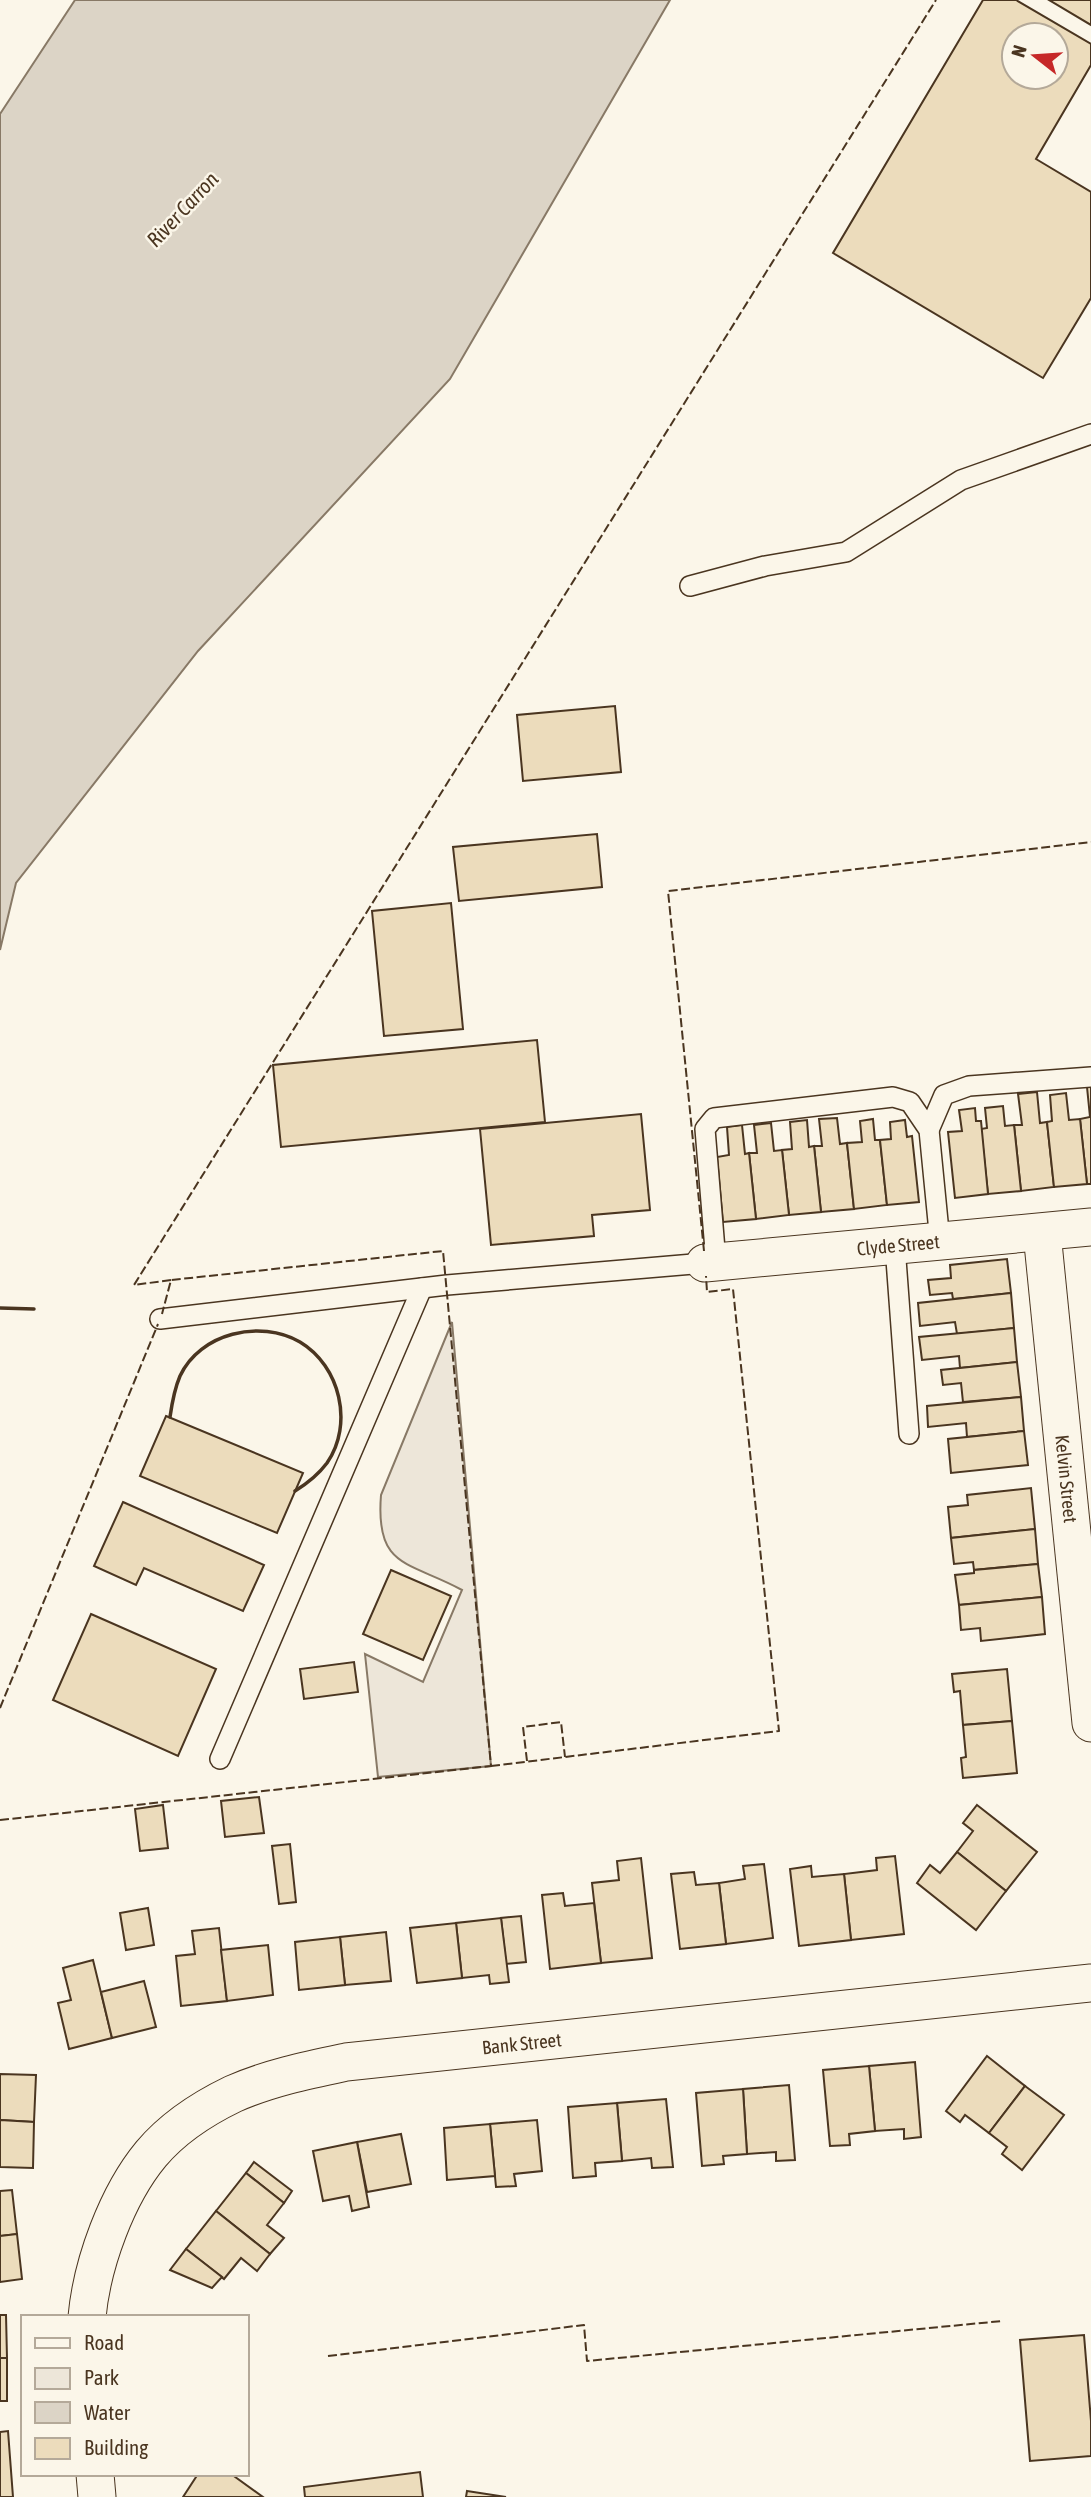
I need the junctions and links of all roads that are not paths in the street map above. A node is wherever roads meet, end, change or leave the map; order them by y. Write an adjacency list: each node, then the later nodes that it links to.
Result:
1 (1091, 434): 2 (lane)
2 (690, 586)
3 (1091, 1077): 4 (lane)
4 (929, 1130): 7 (lane); 9 (lane)
5 (1091, 1227): 6 (street, Clyde Street)
6 (1042, 1233): 7 (street, Clyde Street); 13 (street, Kelvin Street)
7 (940, 1242): 8 (street, Clyde Street)
8 (895, 1246): 9 (street, Clyde Street); 12 (lane)
9 (711, 1262): 10 (lane)
10 (422, 1288): 11 (lane); 14 (lane)
11 (160, 1319)
12 (909, 1434)
13 (1091, 1723)
14 (220, 1759)
15 (1091, 1983): 16 (street, Bank Street)
16 (88, 2315)
17 (95, 2476): 18 (street)
18 (97, 2497)

